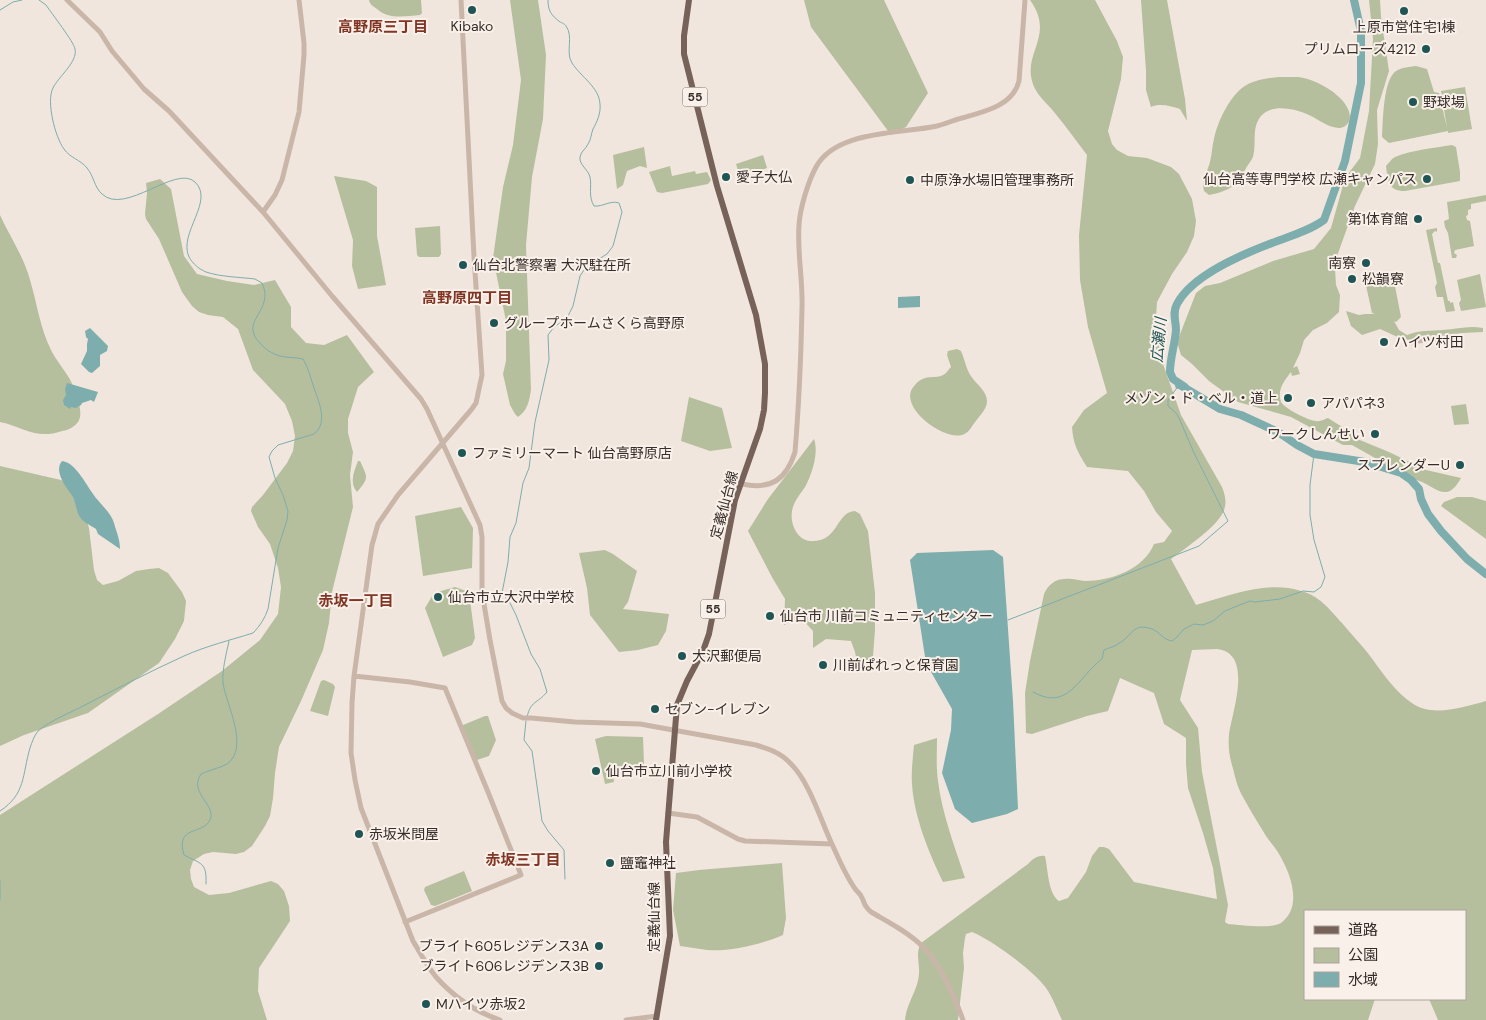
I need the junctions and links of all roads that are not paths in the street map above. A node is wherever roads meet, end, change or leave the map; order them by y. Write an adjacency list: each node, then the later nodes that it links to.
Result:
1 (67, 0): 6 (street)
2 (299, 0): 6 (street)
3 (461, 0): 9 (street)
4 (689, 0): 10 (main road, 定義仙台線 / 55)
5 (1025, 0): 10 (street)
6 (263, 212): 9 (street)
7 (1458, 336): 8 (street)
8 (1410, 342)
9 (442, 445): 11 (street); 12 (street)
10 (742, 484): 12 (main road, 定義仙台線 / 55)
11 (354, 676): 15 (street); 15 (street)
12 (674, 729): 13 (main road, 定義仙台線 / 55); 14 (street)
13 (668, 813): 14 (street); 16 (main road, 定義仙台線 / 55)
14 (832, 844): 20 (street)
15 (405, 922): 18 (street)
16 (657, 1018): 17 (street)
17 (642, 1019): 19 (street)
18 (500, 1020)
19 (626, 1020)
20 (963, 1020)

